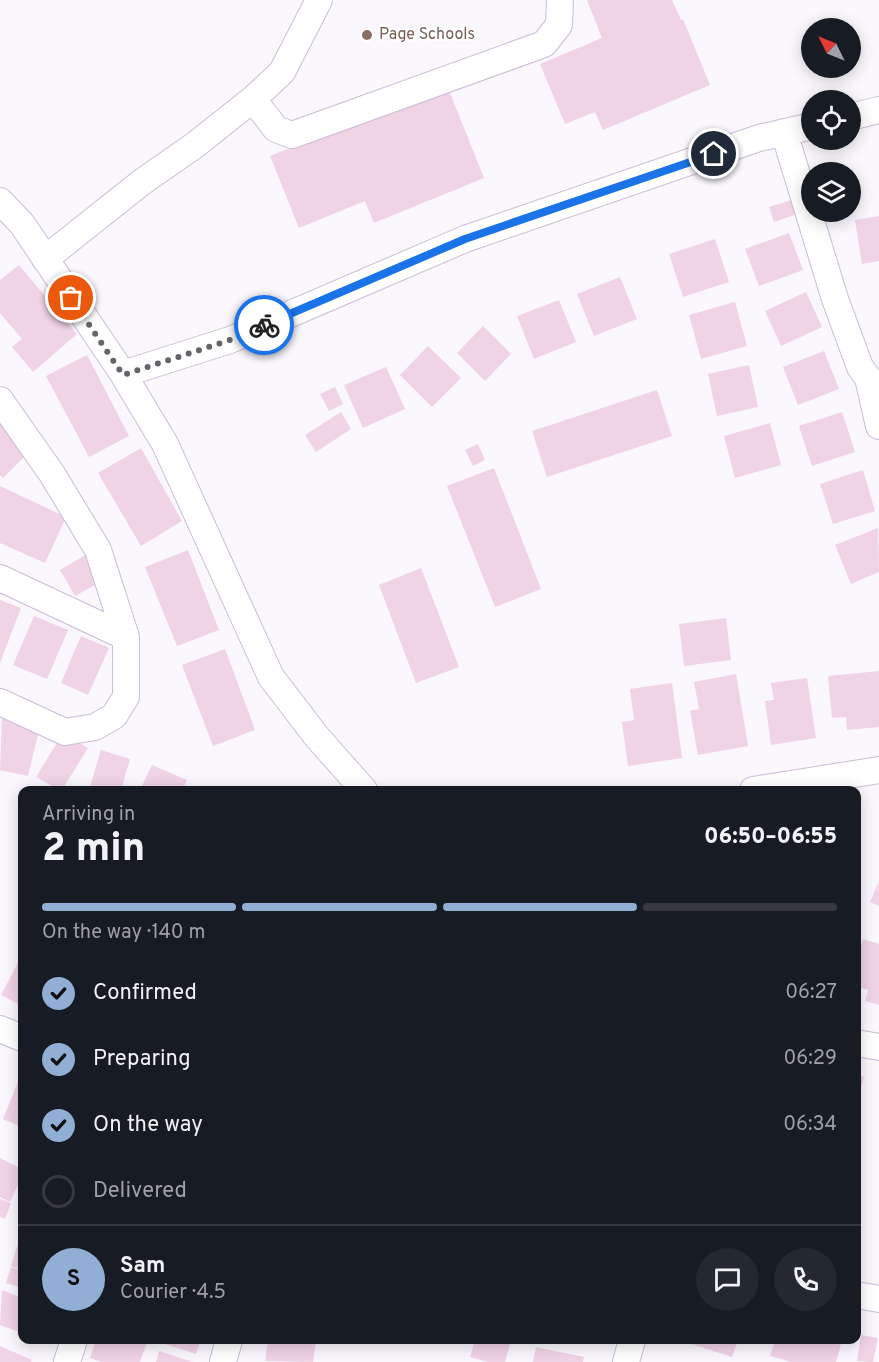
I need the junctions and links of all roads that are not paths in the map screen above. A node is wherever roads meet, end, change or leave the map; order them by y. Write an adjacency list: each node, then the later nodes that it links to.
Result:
1 (319, 0): 3 (street)
2 (560, 0): 3 (street)
3 (253, 99): 9 (street)
4 (879, 110): 5 (street)
5 (861, 114)
6 (801, 128): 7 (street)
7 (784, 132): 10 (street); 11 (street)
8 (0, 201): 9 (street)
9 (45, 259): 10 (street)
10 (123, 375): 18 (street)
11 (873, 382): 13 (street)
12 (0, 400): 15 (street)
13 (879, 426)
14 (0, 578): 15 (street)
15 (126, 638): 16 (street)
16 (0, 702)
17 (879, 770): 19 (street)
18 (360, 786)
19 (778, 786)
20 (0, 1029): 21 (street)
21 (18, 1036)
22 (861, 1044): 23 (street)
23 (879, 1047)
24 (861, 1296): 25 (street)
25 (879, 1299)
26 (73, 1344): 29 (street)
27 (228, 1344): 30 (street)
28 (631, 1344): 31 (street)
29 (67, 1362)
30 (223, 1362)
31 (626, 1362)

